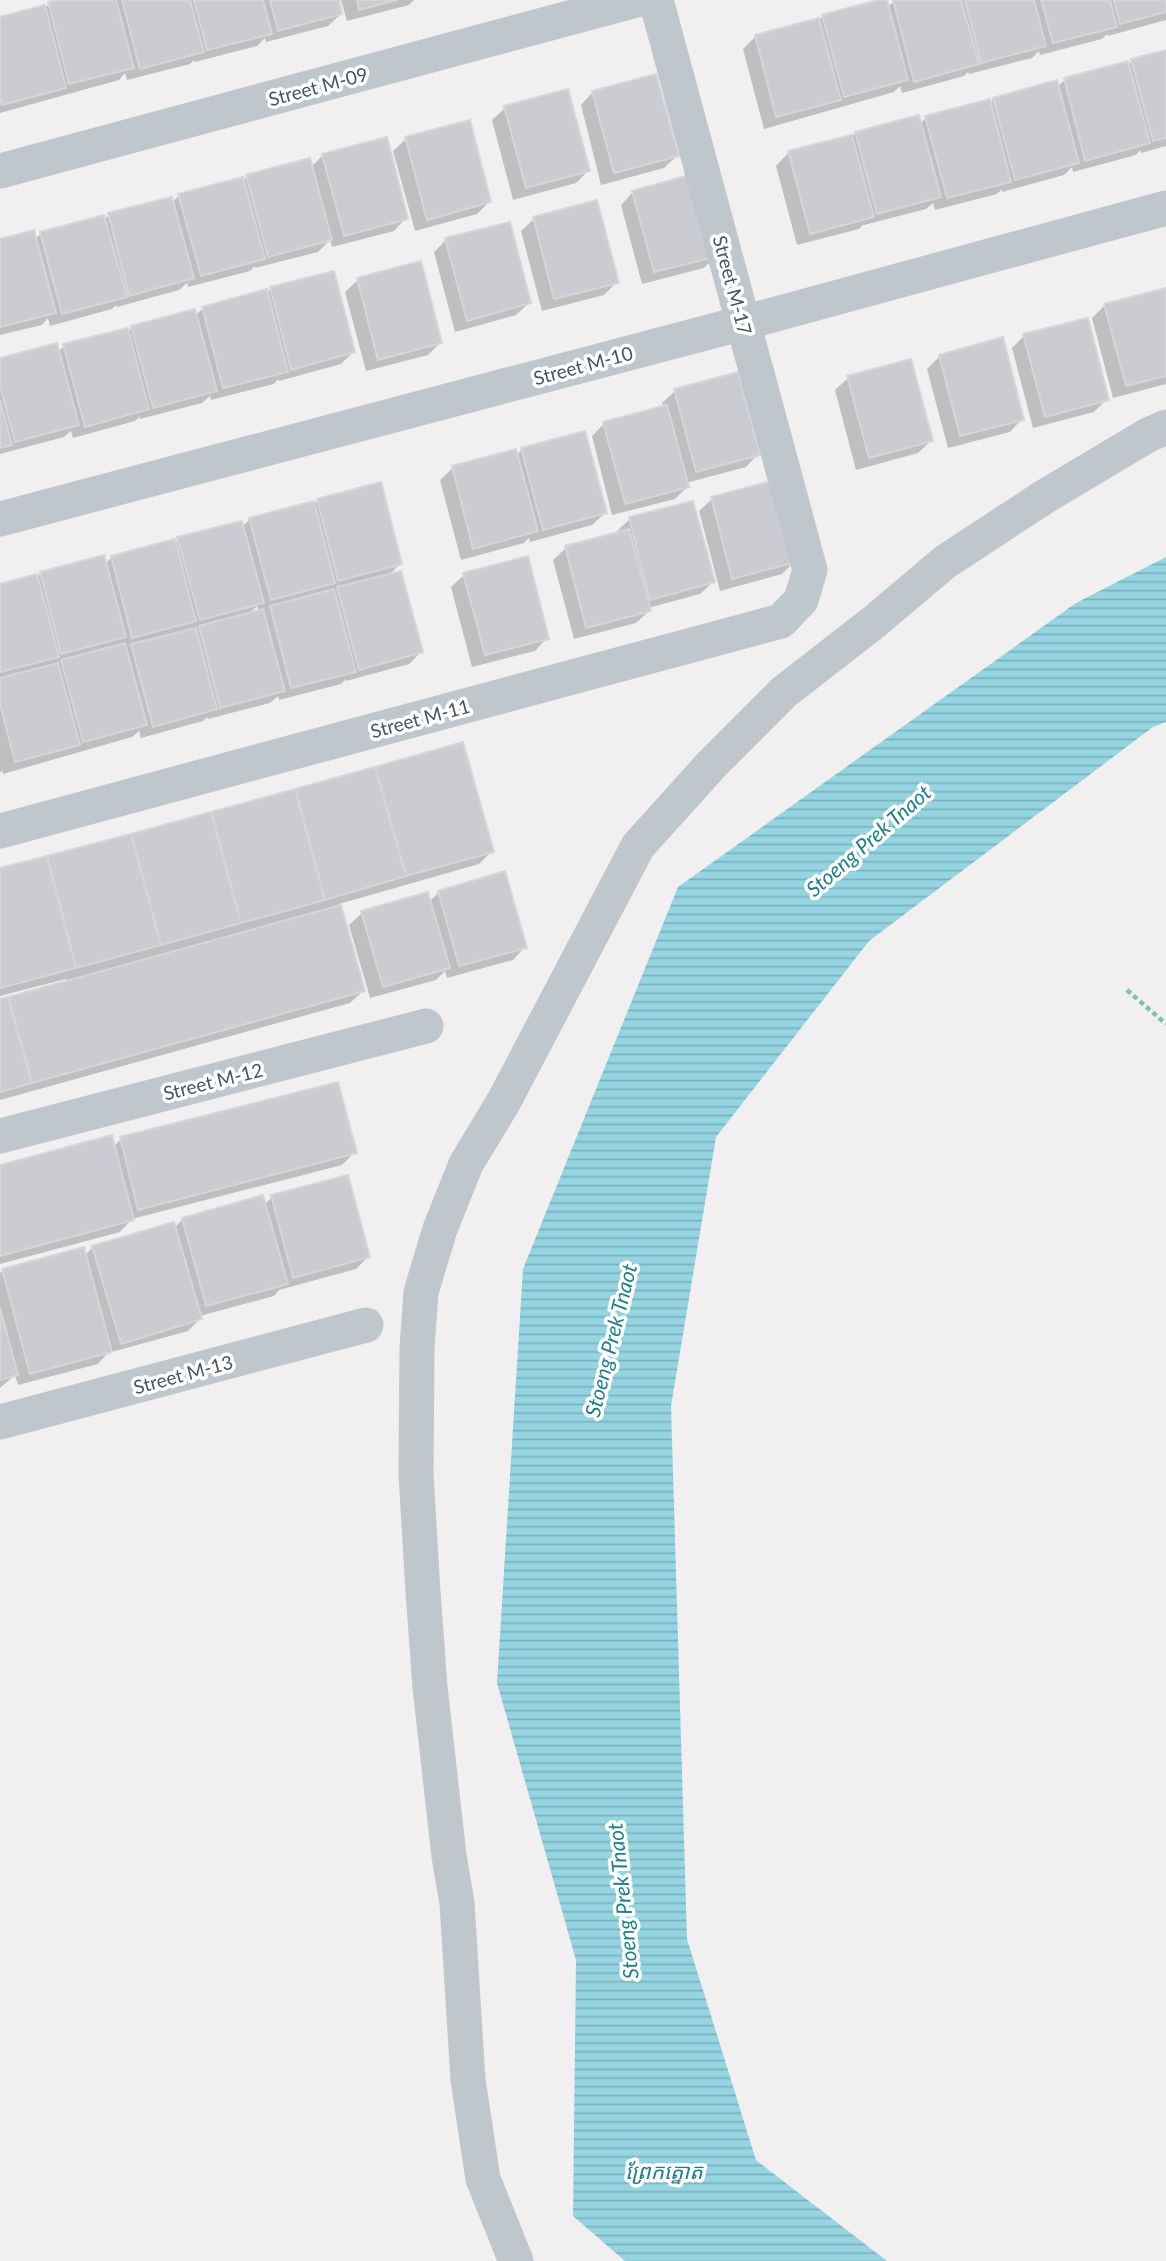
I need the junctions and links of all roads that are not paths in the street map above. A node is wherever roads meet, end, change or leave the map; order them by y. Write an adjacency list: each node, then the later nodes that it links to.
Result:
1 (636, 0): 3 (street, Street M-09)
2 (656, 0): 5 (street, Street M-17)
3 (0, 171)
4 (1166, 208): 5 (street, Street M-10)
5 (743, 323): 7 (street, Street M-10); 8 (street, Street M-17)
6 (1166, 428): 14 (street)
7 (0, 519)
8 (810, 570): 9 (street, Street M-11)
9 (0, 831)
10 (426, 1026): 11 (street, Street M-12)
11 (0, 1136)
12 (366, 1325): 13 (street, Street M-13)
13 (0, 1422)
14 (516, 2261)

